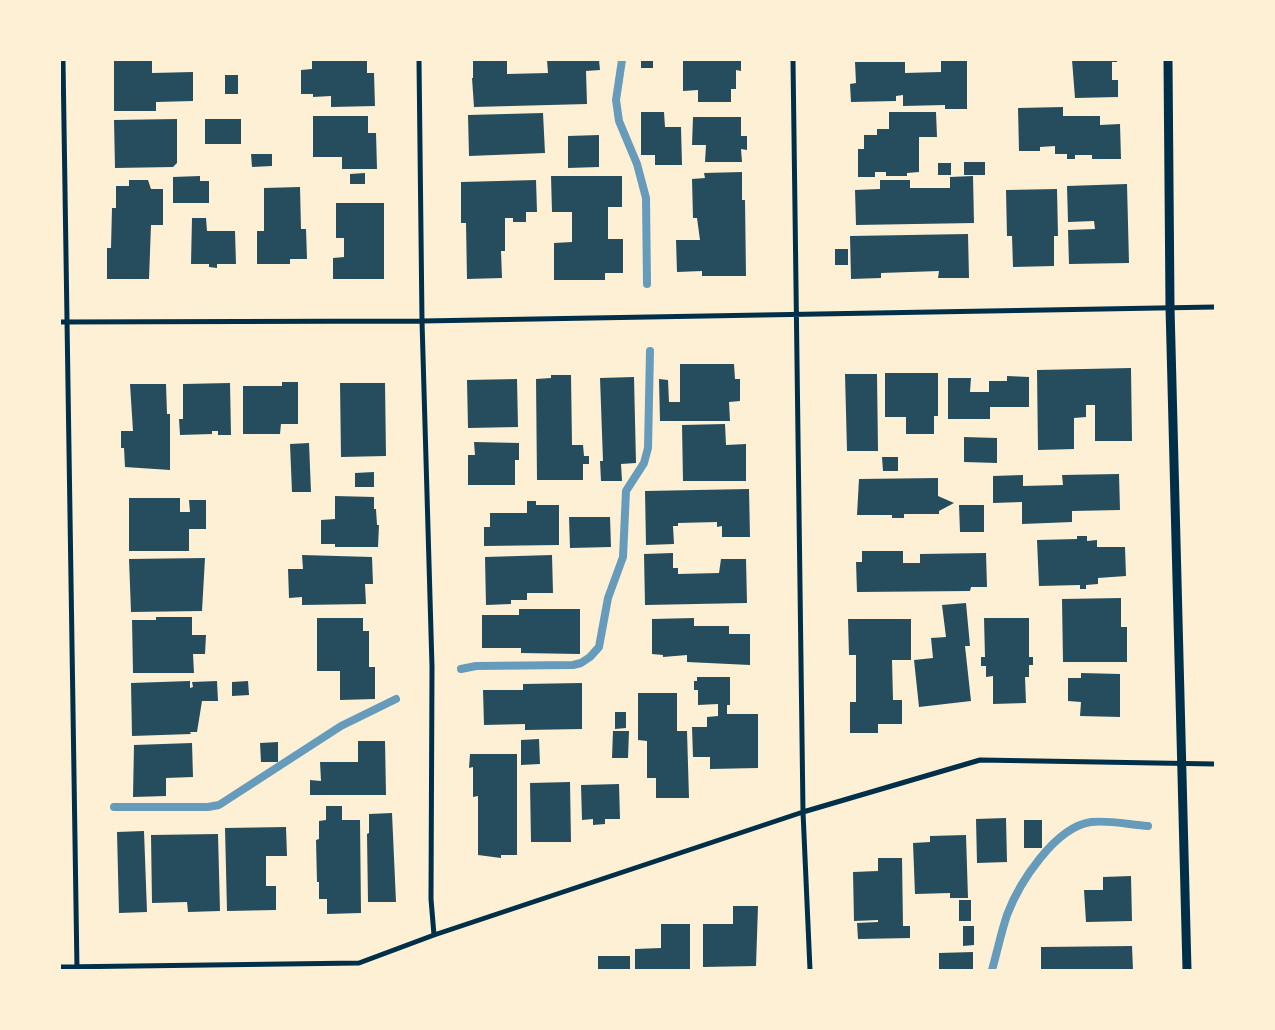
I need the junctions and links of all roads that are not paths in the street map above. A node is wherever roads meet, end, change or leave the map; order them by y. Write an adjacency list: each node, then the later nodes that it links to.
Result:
1 (63, 60): 8 (street)
2 (419, 60): 9 (street)
3 (793, 60): 7 (street)
4 (1168, 60): 5 (street)
5 (1170, 307): 6 (street); 7 (street); 11 (street)
6 (1215, 307)
7 (797, 316): 9 (street); 13 (street)
8 (67, 321): 9 (street); 10 (street); 16 (street)
9 (422, 321): 14 (street)
10 (60, 322)
11 (1182, 764): 12 (street); 13 (street); 18 (street)
12 (1215, 764)
13 (803, 812): 14 (street); 17 (street)
14 (434, 935): 16 (street)
15 (60, 967): 16 (street)
16 (77, 968)
17 (810, 970)
18 (1187, 970)

